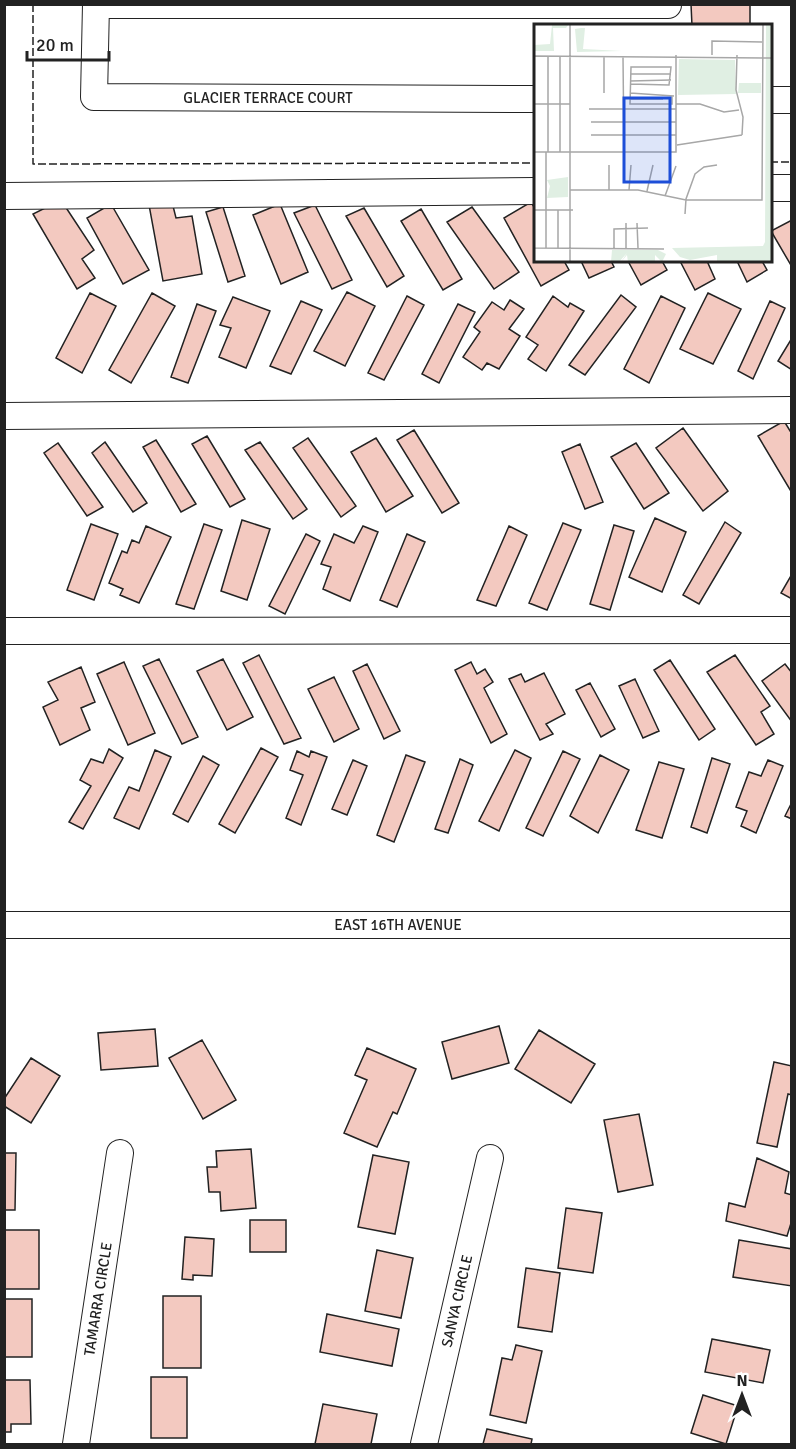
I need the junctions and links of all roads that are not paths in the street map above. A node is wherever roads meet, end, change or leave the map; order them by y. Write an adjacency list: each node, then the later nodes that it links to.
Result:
1 (96, 5): 2 (street, GLACIER TERRACE COURT); 3 (street, GLACIER TERRACE COURT)
2 (669, 12)
3 (534, 99)
4 (772, 100): 5 (street)
5 (792, 100)
6 (772, 188): 7 (street)
7 (792, 188)
8 (534, 190): 9 (street)
9 (4, 196)
10 (792, 410): 11 (street)
11 (4, 416)
12 (792, 630): 13 (street)
13 (4, 631)
14 (4, 925): 15 (street, EAST 16TH AVENUE)
15 (792, 925)
16 (120, 1153): 18 (street, TAMARRA CIRCLE)
17 (490, 1158): 19 (street, SANYA CIRCLE)
18 (76, 1444)
19 (424, 1444)

